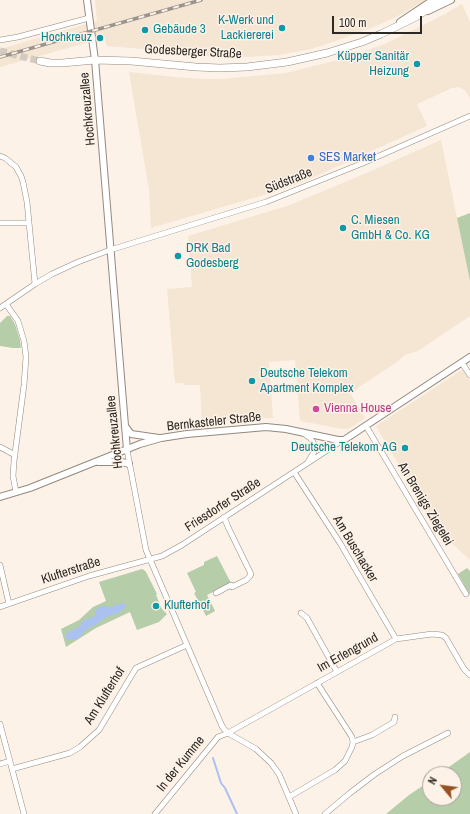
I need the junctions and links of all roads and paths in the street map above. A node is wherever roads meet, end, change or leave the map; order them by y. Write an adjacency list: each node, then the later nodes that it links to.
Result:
1 (87, 0): 6 (street, Hochkreuzallee)
2 (433, 0): 7 (street, Godesberger Straße)
3 (442, 0): 5 (main road, Godesberger Straße)
4 (451, 0): 5 (street, Godesberger Straße)
5 (416, 17): 7 (main road, Godesberger Straße)
6 (89, 18): 8 (street); 9 (street, Hochkreuzallee)
7 (381, 34): 9 (main road, Godesberger Straße)
8 (0, 40)
9 (95, 60): 10 (main road, Godesberger Straße); 15 (street, Hochkreuzallee)
10 (40, 61)
11 (470, 116): 15 (street, Südstraße)
12 (0, 156): 13 (street)
13 (29, 223): 14 (street); 16 (street)
14 (0, 224)
15 (110, 250): 16 (street, Südstraße); 22 (street, Hochkreuzallee)
16 (35, 284): 17 (street, Südstraße)
17 (6, 304): 18 (street, Südstraße); 29 (street)
18 (0, 308)
19 (470, 357): 20 (street, Friesdorfer Straße)
20 (462, 362): 21 (street); 23 (street, Friesdorfer Straße)
21 (470, 375)
22 (124, 424): 25 (street); 28 (street, Hochkreuzallee)
23 (366, 426): 26 (street, Friesdorfer Straße); 40 (street, An Brenigs Ziegelei)
24 (302, 432): 25 (street, Bernkasteler Straße); 26 (street, Bernkasteler Straße); 32 (street)
25 (161, 438): 28 (street, Bernkasteler Straße)
26 (344, 440): 32 (street, Friesdorfer Straße)
27 (0, 447): 29 (street)
28 (126, 450): 30 (street, Bernkasteler Straße); 31 (street, Hochkreuzallee)
29 (15, 455): 34 (street)
30 (95, 462): 31 (street); 34 (street, Bernkasteler Straße)
31 (129, 464): 37 (street, Hochkreuzallee)
32 (306, 465): 33 (street, Friesdorfer Straße)
33 (294, 472): 36 (street, Friesdorfer Straße); 44 (street, Am Buschacker)
34 (16, 492): 35 (street, Bernkasteler Straße)
35 (0, 497)
36 (224, 517): 37 (street, Friesdorfer Straße); 39 (street)
37 (150, 559): 41 (street, Klufterstraße); 45 (street, Hochkreuzallee)
38 (0, 565): 41 (street)
39 (216, 593)
40 (466, 594)
41 (9, 604): 42 (street, Klufterstraße)
42 (0, 607)
43 (301, 614): 46 (street)
44 (396, 639): 46 (street, Im Erlengrund); 47 (street, Im Erlengrund)
45 (187, 645): 51 (street, Hochkreuzallee); 56 (street, Am Klufterhof)
46 (337, 672): 48 (street, Im Erlengrund)
47 (470, 675)
48 (317, 683): 51 (street, Im Erlengrund); 53 (street)
49 (395, 717): 53 (street)
50 (0, 724): 54 (street)
51 (228, 733): 57 (street, Hochkreuzallee); 59 (street, In der Kumme)
52 (448, 733): 61 (street)
53 (353, 742): 57 (street)
54 (10, 761): 55 (street); 56 (street)
55 (0, 764)
56 (12, 769): 58 (street)
57 (290, 797): 60 (street, Hochkreuzallee)
58 (24, 814)
59 (155, 814)
60 (296, 814)
61 (325, 814)

